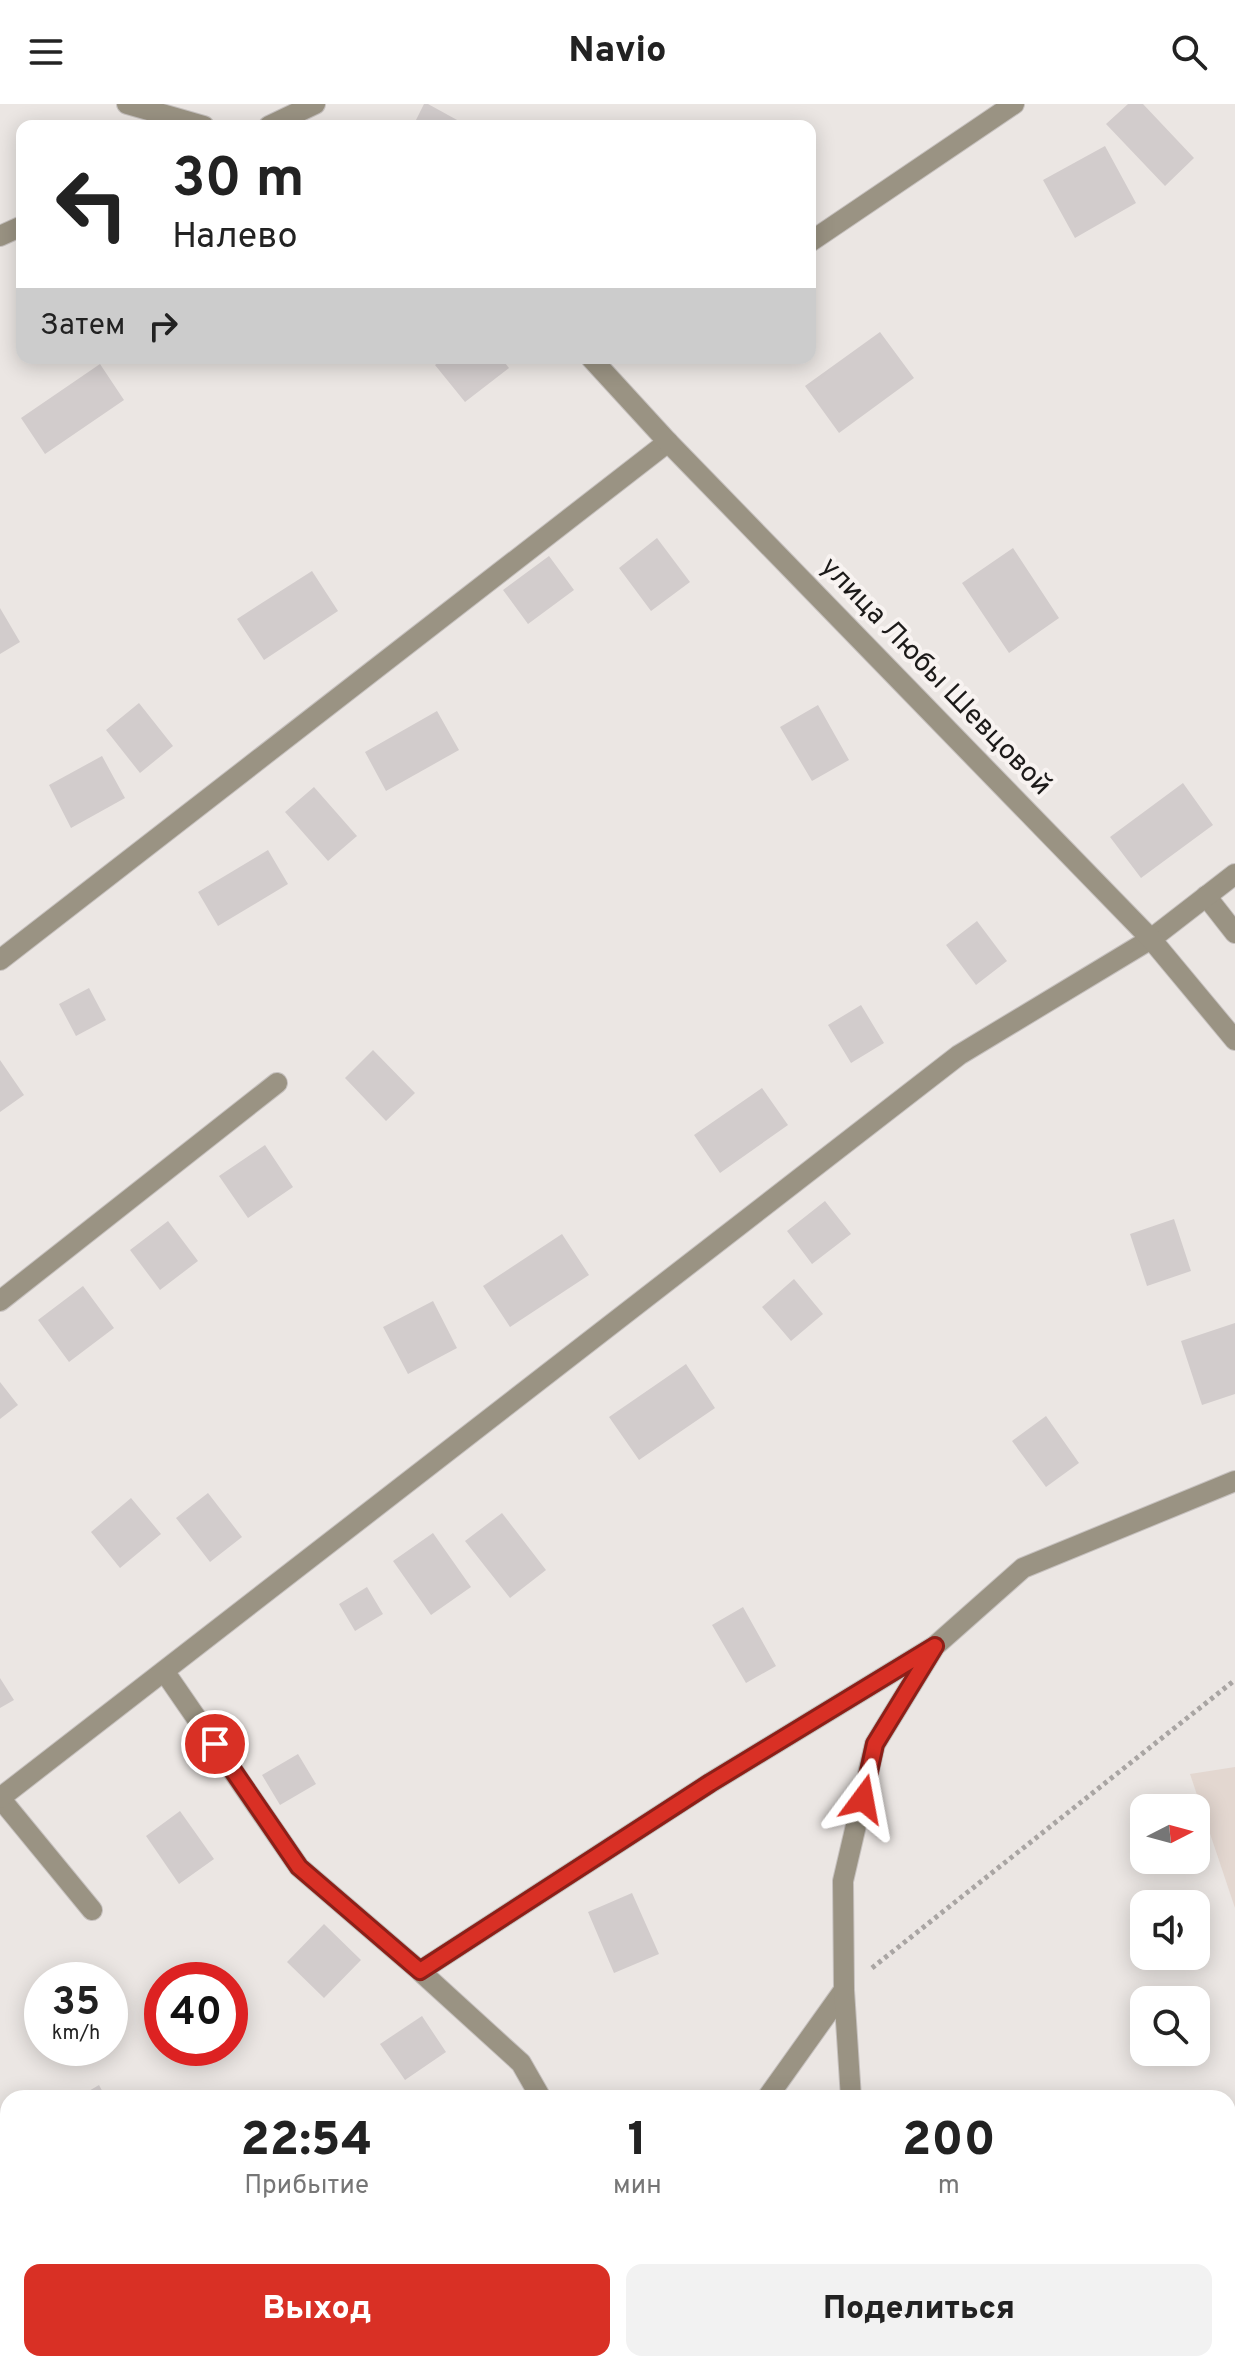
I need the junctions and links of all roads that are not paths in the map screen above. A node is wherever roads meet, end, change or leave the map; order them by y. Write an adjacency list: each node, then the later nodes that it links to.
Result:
1 (127, 104): 4 (street)
2 (315, 104): 5 (street)
3 (1014, 104): 6 (street)
4 (183, 120)
5 (282, 120)
6 (816, 238)
7 (596, 364): 8 (street, улица Любы Шевцовой)
8 (668, 442): 12 (street, улица Любы Шевцовой); 13 (street)
9 (1235, 874): 10 (street)
10 (1206, 896): 11 (street); 12 (street)
11 (1235, 933)
12 (1151, 939): 14 (street, улица Любы Шевцовой); 19 (street)
13 (0, 960)
14 (1235, 1040)
15 (277, 1083): 16 (street)
16 (0, 1301)
17 (1235, 1481): 18 (street)
18 (935, 1646): 22 (street); 23 (street)
19 (164, 1671): 20 (street); 22 (street)
20 (0, 1798): 21 (street)
21 (92, 1910)
22 (420, 1971): 24 (street)
23 (844, 1990): 25 (street); 26 (street)
24 (536, 2090)
25 (773, 2090)
26 (850, 2090)

